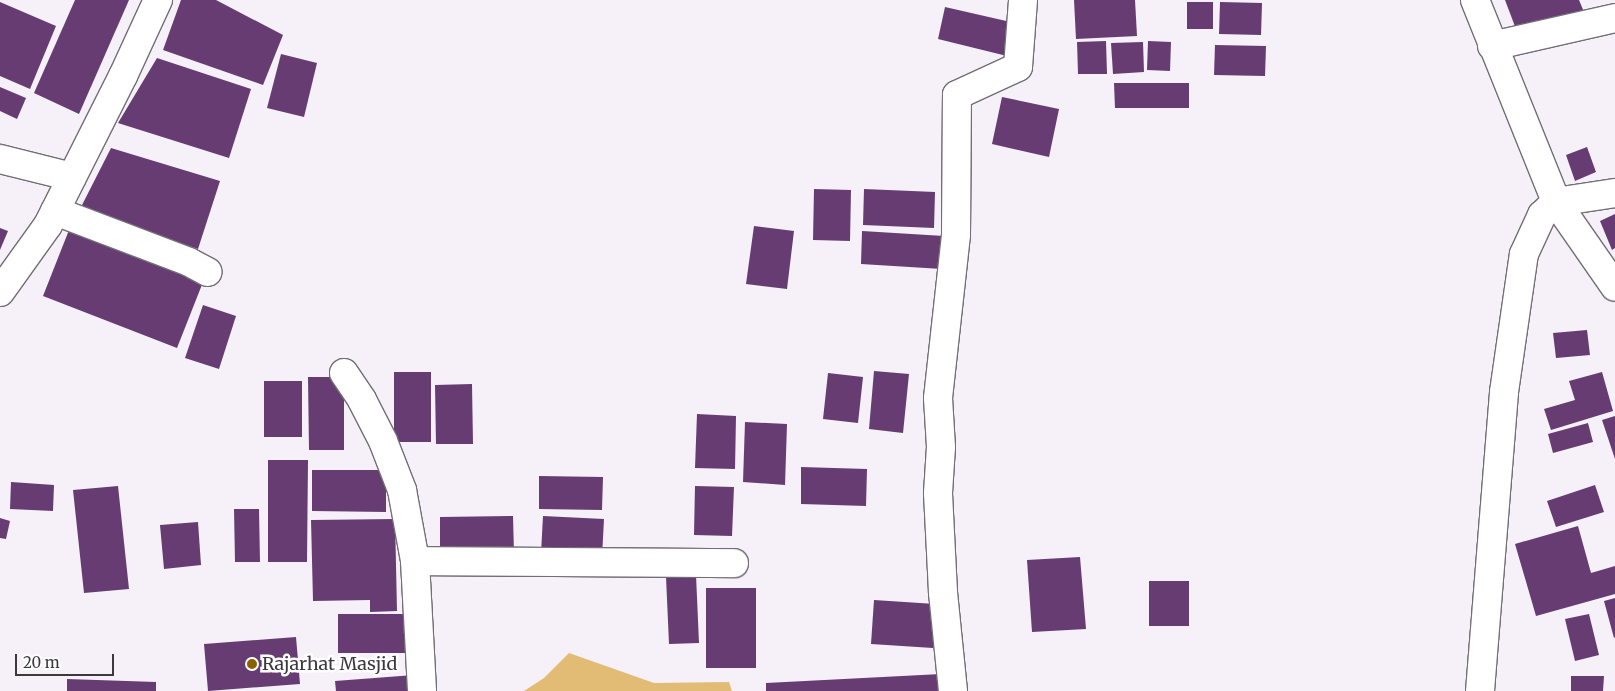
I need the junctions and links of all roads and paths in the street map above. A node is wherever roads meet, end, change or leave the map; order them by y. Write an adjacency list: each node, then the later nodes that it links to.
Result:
1 (158, 0): 7 (street)
2 (1023, 0): 18 (street)
3 (1475, 0): 5 (street)
4 (1615, 18): 5 (street)
5 (1492, 46): 9 (street)
6 (0, 159): 7 (street)
7 (72, 177): 10 (street)
8 (1615, 193): 9 (street)
9 (1556, 202): 12 (street); 19 (street)
10 (55, 211): 11 (street); 13 (street)
11 (208, 272)
12 (1615, 287)
13 (0, 292)
14 (344, 373): 15 (street)
15 (415, 561): 16 (street); 17 (street)
16 (734, 563)
17 (422, 691)
18 (953, 691)
19 (1480, 691)

